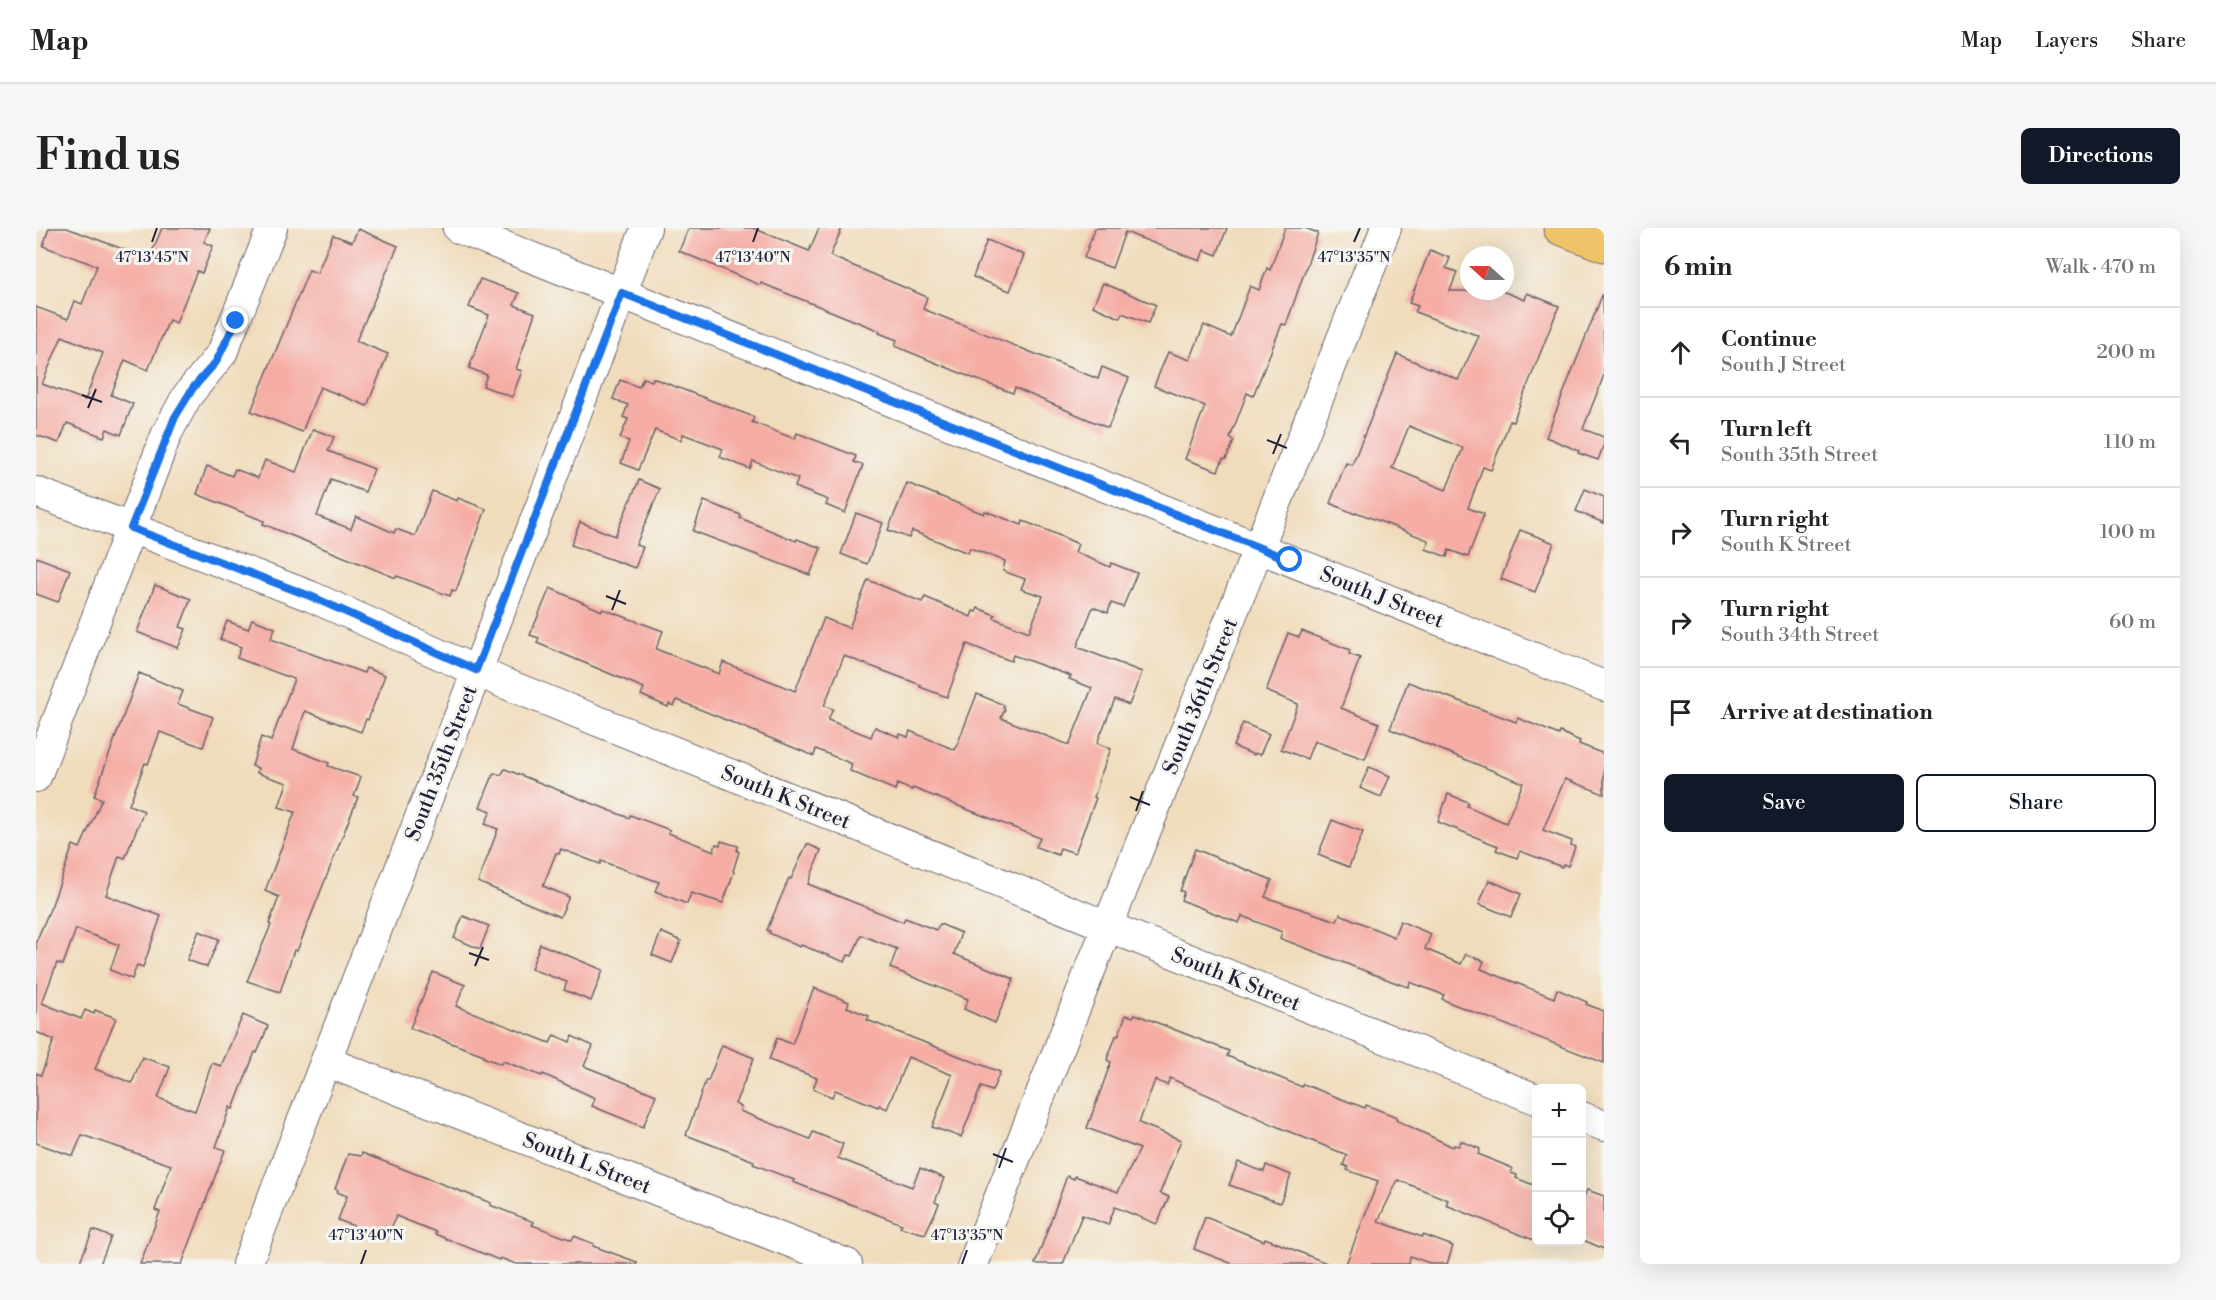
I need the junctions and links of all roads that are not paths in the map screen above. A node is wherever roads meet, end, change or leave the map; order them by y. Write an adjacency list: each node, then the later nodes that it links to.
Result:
1 (273, 228): 9 (street)
2 (459, 228): 7 (street, South J Street)
3 (646, 228): 7 (street, South 35th Street)
4 (1386, 228): 10 (street, South 36th Street)
5 (1560, 228): 6 (main road)
6 (1604, 245)
7 (622, 293): 10 (street, South J Street); 11 (street, South 35th Street)
8 (36, 492): 9 (street, South K Street)
9 (131, 528): 11 (street, South K Street); 13 (street)
10 (1259, 548): 12 (street, South J Street); 14 (street, South 36th Street)
11 (476, 670): 14 (street, South K Street); 15 (street, South 35th Street)
12 (1604, 686)
13 (36, 777)
14 (1107, 927): 16 (street, South K Street); 21 (street, South 36th Street)
15 (327, 1062): 19 (street, South 35th Street); 20 (street, South L Street)
16 (1532, 1097)
17 (1586, 1120): 18 (street)
18 (1604, 1126)
19 (247, 1264)
20 (847, 1264)
21 (973, 1264)

